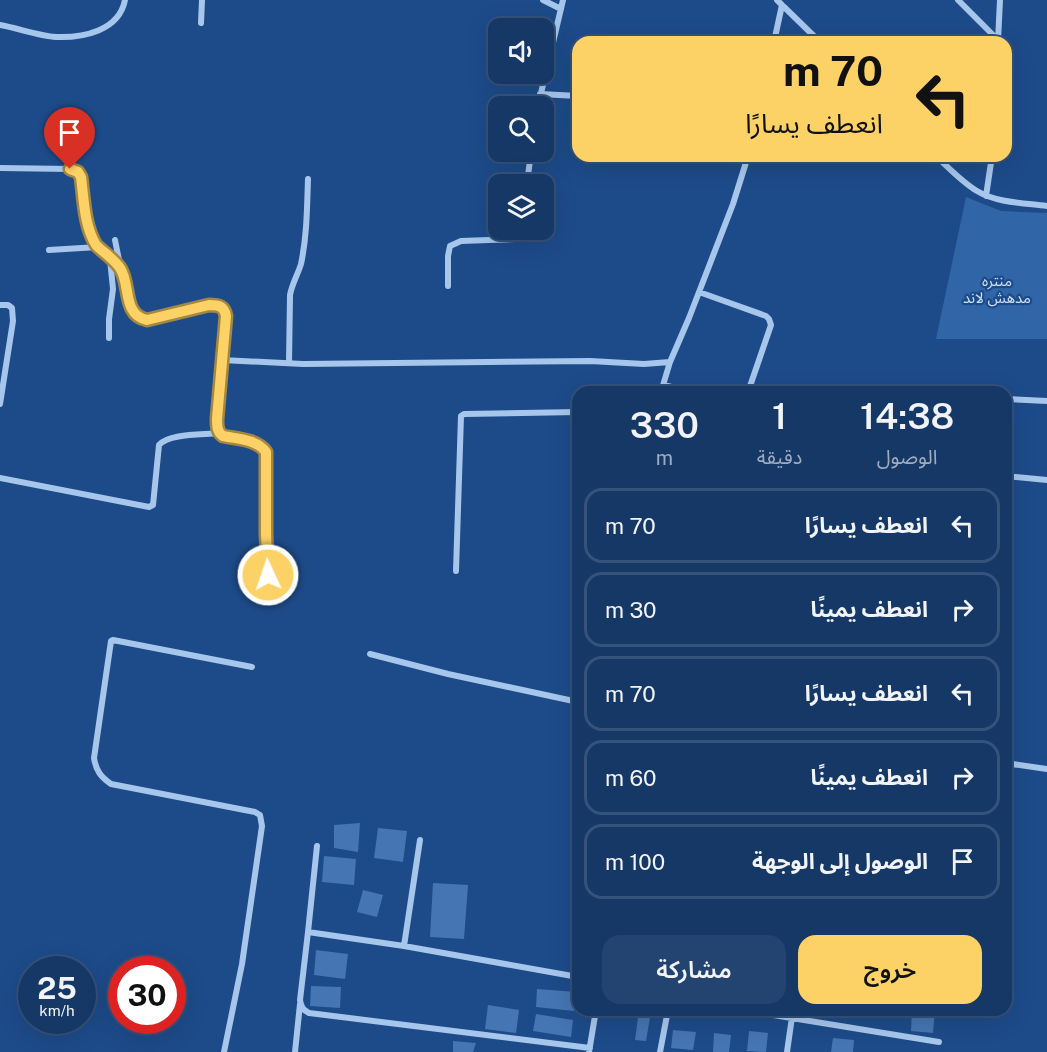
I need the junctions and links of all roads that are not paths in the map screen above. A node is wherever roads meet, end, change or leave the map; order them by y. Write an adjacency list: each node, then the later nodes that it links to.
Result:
1 (125, 0): 10 (street)
2 (202, 0): 9 (street)
3 (543, 0): 8 (street)
4 (563, 0): 8 (street)
5 (957, 0): 13 (street)
6 (1000, 0): 14 (street)
7 (780, 2): 11 (street); 12 (street)
8 (561, 9): 15 (street)
9 (201, 22)
10 (0, 25)
11 (775, 36)
12 (814, 36)
13 (993, 36)
14 (998, 36)
15 (540, 94): 16 (street)
16 (572, 96)
17 (746, 162): 31 (street)
18 (943, 162): 22 (street)
19 (991, 162): 22 (street)
20 (0, 168): 26 (street)
21 (308, 179): 36 (street)
22 (986, 195): 23 (street)
23 (1047, 206)
24 (115, 240): 29 (street)
25 (488, 240): 30 (street)
26 (98, 247): 27 (street); 28 (street)
27 (49, 250)
28 (110, 258): 29 (street); 33 (street)
29 (121, 269): 34 (street)
30 (448, 286)
31 (699, 292): 35 (street); 38 (street)
32 (0, 305): 41 (street)
33 (109, 338)
34 (222, 360): 36 (street); 43 (street)
35 (670, 362): 36 (street); 37 (street)
36 (289, 363)
37 (663, 386)
38 (750, 386)
39 (1012, 399): 40 (street)
40 (1047, 401)
41 (0, 404)
42 (572, 412): 47 (street)
43 (219, 434): 45 (street); 48 (street)
44 (1012, 477): 46 (street)
45 (0, 478)
46 (1047, 480)
47 (456, 571)
48 (268, 575)
49 (370, 654): 51 (street)
50 (252, 667): 66 (street)
51 (572, 701)
52 (1012, 764): 53 (street)
53 (1047, 769)
54 (420, 840): 57 (street)
55 (317, 846): 56 (street)
56 (308, 932): 57 (street); 59 (street)
57 (404, 946): 58 (street)
58 (572, 976)
59 (300, 1000): 65 (street); 67 (street)
60 (595, 1016): 65 (street)
61 (667, 1016): 68 (street)
62 (792, 1016): 69 (street)
63 (807, 1016): 64 (street)
64 (939, 1042)
65 (589, 1050)
66 (224, 1052)
67 (295, 1052)
68 (660, 1052)
69 (787, 1052)

